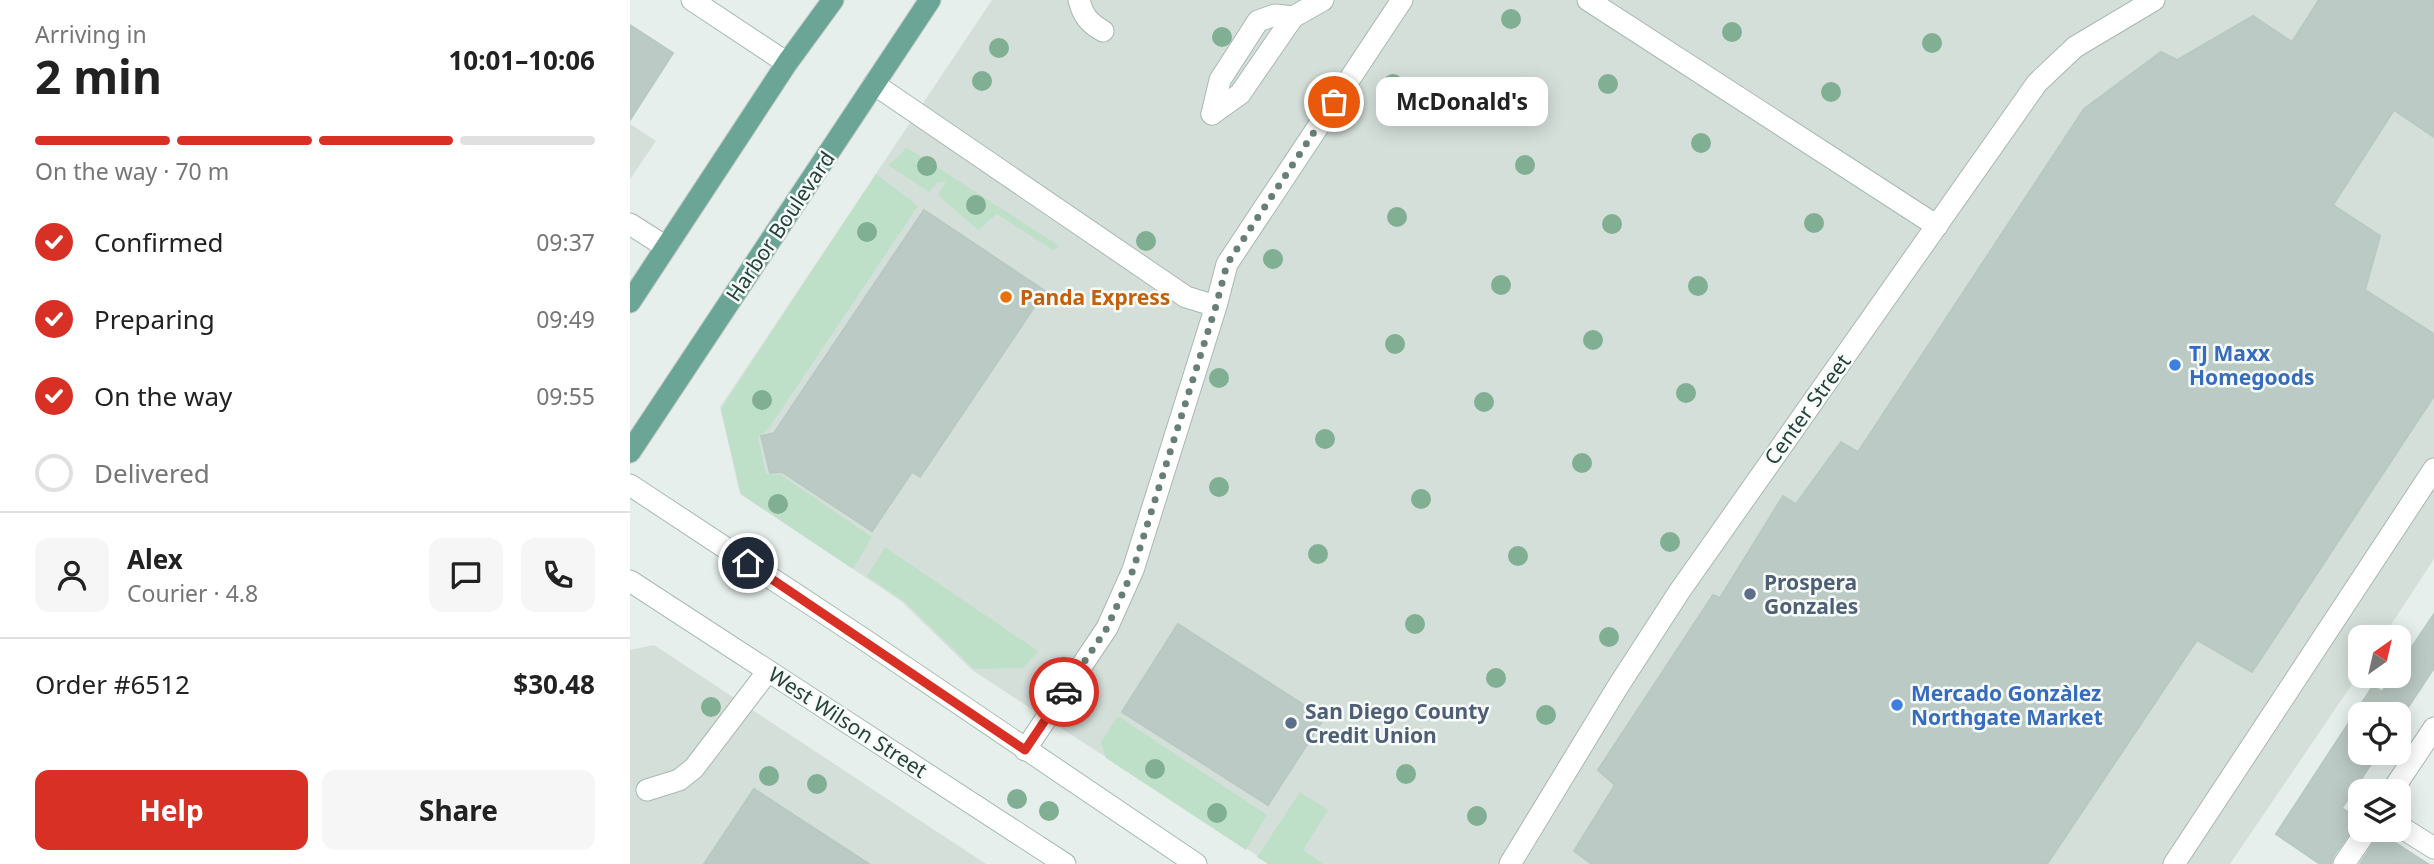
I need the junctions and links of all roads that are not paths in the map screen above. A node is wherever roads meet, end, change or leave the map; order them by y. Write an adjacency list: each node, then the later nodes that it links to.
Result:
1 (692, 0): 10 (street)
2 (833, 0): 10 (main road)
3 (930, 0): 11 (main road, Harbor Boulevard)
4 (1079, 0): 9 (street)
5 (1323, 0): 12 (street)
6 (1402, 0): 17 (street)
7 (1587, 0): 14 (street)
8 (2154, 0): 14 (street, Center Street)
9 (1103, 31)
10 (787, 63): 15 (main road)
11 (874, 84): 17 (street); 18 (main road, Harbor Boulevard)
12 (1212, 114)
13 (630, 224): 15 (street)
14 (1937, 226): 32 (street, Center Street)
15 (666, 247): 16 (main road)
16 (630, 302)
17 (1216, 306): 24 (street)
18 (630, 453)
19 (2434, 469): 33 (street)
20 (630, 485): 24 (street)
21 (630, 581): 22 (street, West Wilson Street)
22 (768, 671): 26 (street); 30 (street, West Wilson Street)
23 (2434, 728): 25 (street)
24 (1025, 750): 31 (street)
25 (2400, 779)
26 (647, 790)
27 (2411, 834): 29 (street)
28 (2359, 842): 34 (street)
29 (2434, 848)
30 (1065, 864)
31 (1196, 864)
32 (1510, 864)
33 (2174, 864)
34 (2344, 864)

